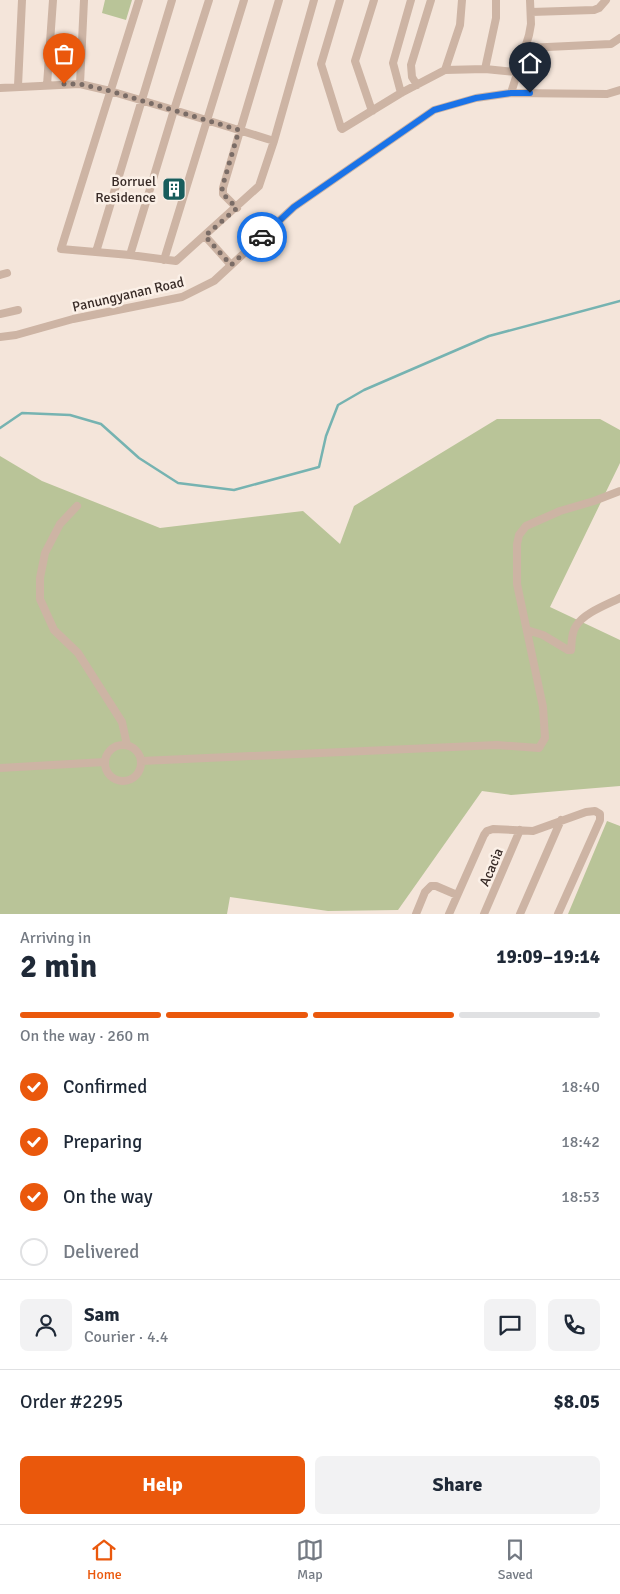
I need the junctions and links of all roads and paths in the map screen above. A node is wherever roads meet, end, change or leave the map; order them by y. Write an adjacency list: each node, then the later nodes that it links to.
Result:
1 (22, 0): 27 (street)
2 (53, 0): 25 (street)
3 (84, 0): 24 (street)
4 (138, 0): 30 (street)
5 (172, 0): 33 (street)
6 (209, 0): 34 (street)
7 (244, 0): 36 (street)
8 (280, 0): 37 (street)
9 (314, 0): 38 (street)
10 (340, 0): 35 (street)
11 (374, 0): 35 (street)
12 (411, 0): 31 (street)
13 (431, 0): 26 (street)
14 (462, 0): 22 (street)
15 (496, 0): 21 (street)
16 (530, 0): 18 (street)
17 (606, 0): 18 (street)
18 (531, 12): 20 (street)
19 (620, 38): 20 (street)
20 (526, 48): 23 (street)
21 (485, 69): 22 (street); 23 (street)
22 (445, 70): 26 (street)
23 (516, 72): 32 (street)
24 (80, 84): 25 (street); 30 (street)
25 (47, 85): 27 (street)
26 (417, 85): 31 (street)
27 (18, 86): 28 (street)
28 (0, 88)
29 (620, 90): 32 (street, Panungyanan Road)
30 (110, 91): 33 (street); 41 (street)
31 (401, 93): 35 (street)
32 (511, 93): 44 (street, Panungyanan Road)
33 (143, 101): 34 (street); 41 (street)
34 (174, 110): 36 (street); 42 (street)
35 (372, 111)
36 (206, 120): 37 (street); 43 (street)
37 (239, 130): 38 (street); 39 (street)
38 (274, 141): 39 (street)
39 (237, 208): 40 (street)
40 (205, 236): 43 (street); 44 (street)
41 (96, 252): 42 (street)
42 (130, 255): 43 (street)
43 (164, 260)
44 (231, 265): 47 (street, Panungyanan Road)
45 (18, 310): 46 (street)
46 (0, 314)
47 (0, 337)
48 (620, 491): 51 (street)
49 (77, 506): 52 (street)
50 (620, 598): 51 (street)
51 (527, 630): 53 (street)
52 (127, 745): 53 (street); 54 (street)
53 (141, 761): 54 (street)
54 (105, 762): 55 (street)
55 (0, 768)
56 (561, 820): 57 (street); 62 (street); 63 (street)
57 (520, 830): 58 (street); 61 (street, Acacia)
58 (458, 895): 59 (street); 60 (street)
59 (416, 914)
60 (450, 914)
61 (484, 914)
62 (520, 914)
63 (558, 914)

